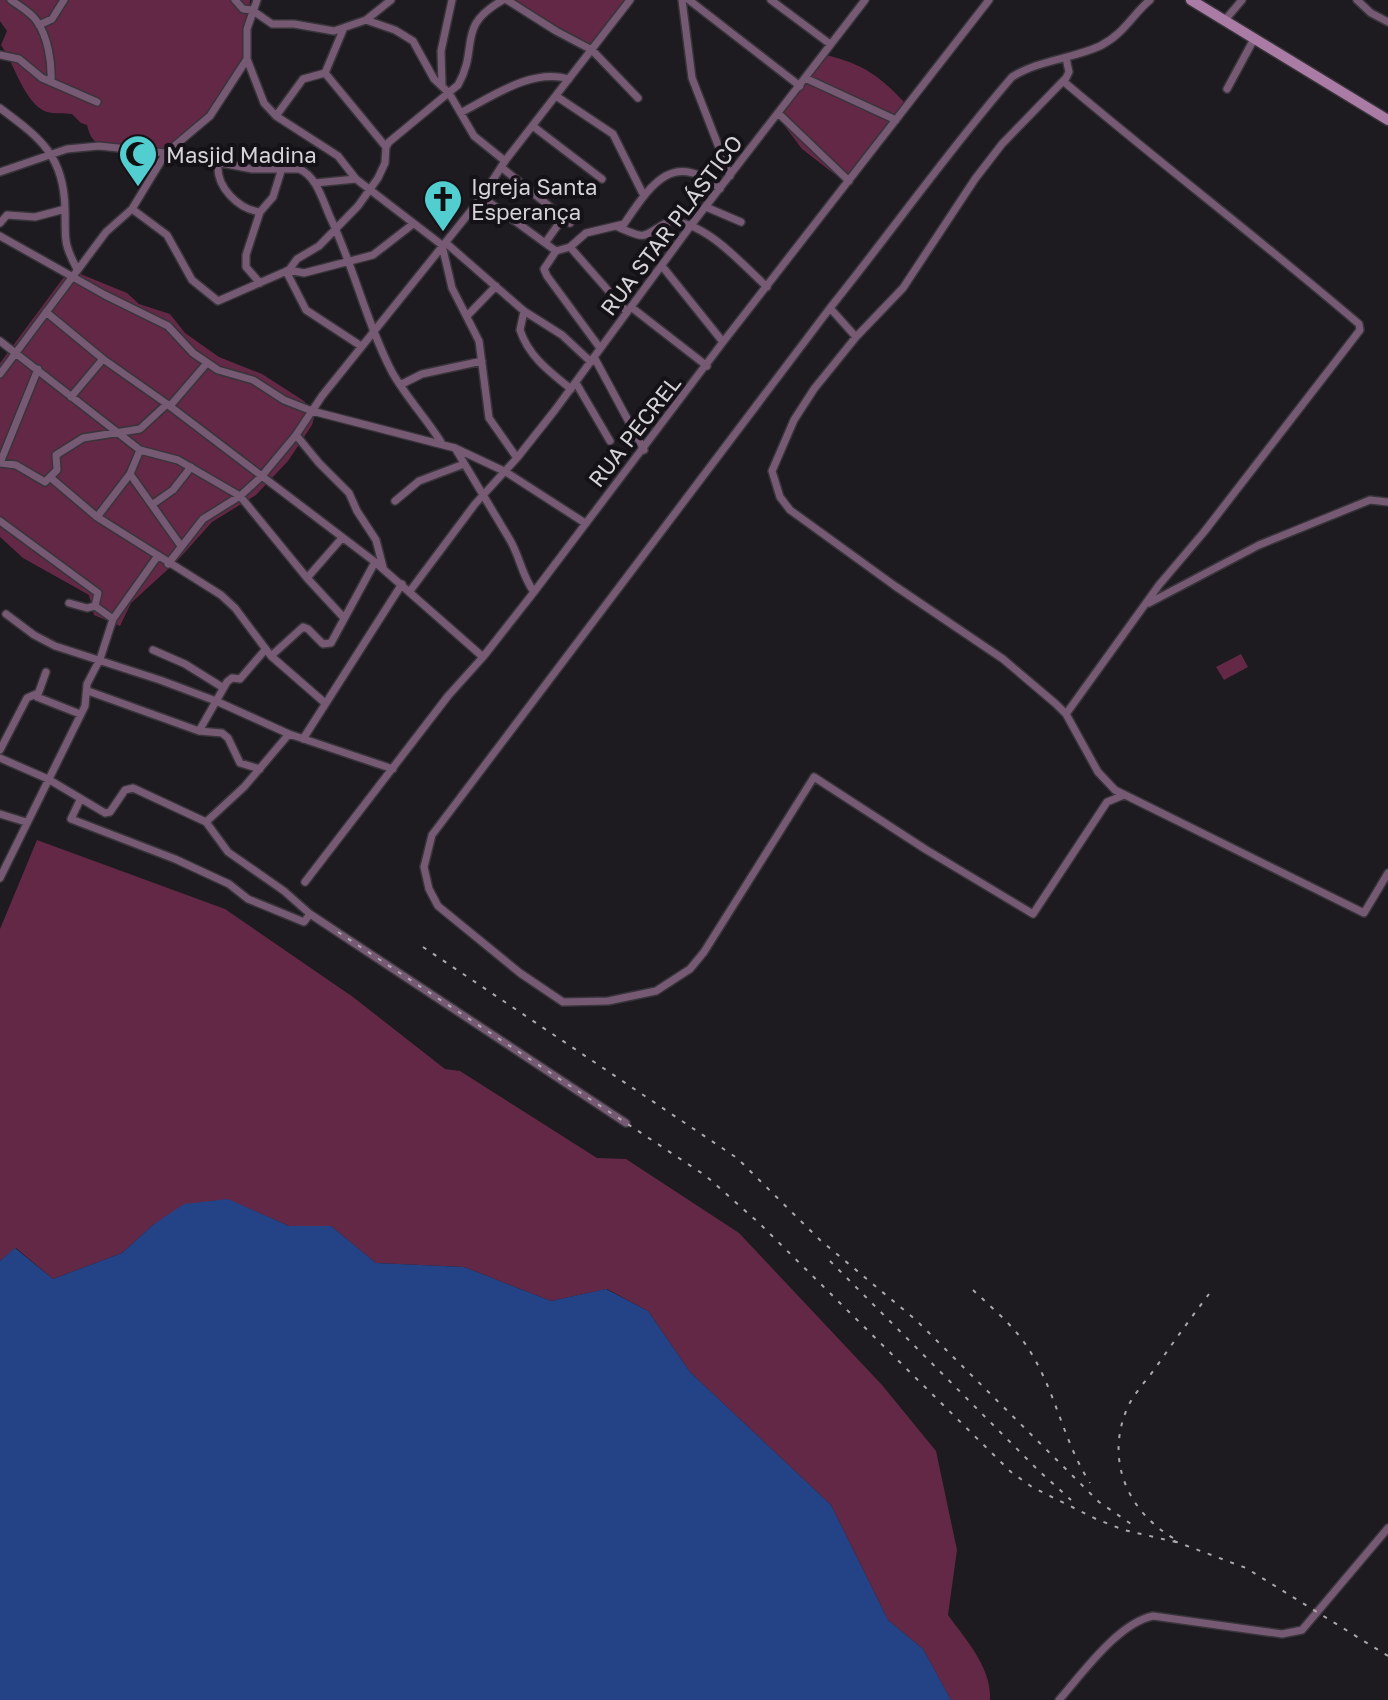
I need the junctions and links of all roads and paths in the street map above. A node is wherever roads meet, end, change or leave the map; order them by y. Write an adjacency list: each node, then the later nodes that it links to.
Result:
1 (11, 0): 23 (street)
2 (64, 0): 23 (street)
3 (235, 0): 19 (street)
4 (257, 0): 19 (street)
5 (391, 0): 20 (street)
6 (452, 0): 36 (street)
7 (505, 0): 27 (street); 38 (street)
8 (630, 0): 27 (street)
9 (682, 0): 56 (street)
10 (689, 0): 35 (street)
11 (771, 0): 26 (street)
12 (851, 0): 18 (street)
13 (989, 0): 46 (street, RUA PECREL)
14 (1191, 0): 21 (main road)
15 (1242, 0): 21 (street)
16 (1357, 0): 22 (street)
17 (1148, 1): 29 (street)
18 (863, 4): 26 (street, RUA STAR PLÁSTICO)
19 (252, 10): 24 (street); 30 (street)
20 (366, 20): 24 (street); 36 (street)
21 (1225, 20): 25 (main road)
22 (1388, 22)
23 (39, 25): 34 (street)
24 (343, 30): 31 (street)
25 (1254, 39): 37 (street); 47 (main road)
26 (830, 44): 35 (street, RUA STAR PLÁSTICO)
27 (592, 50): 32 (street); 40 (street)
28 (0, 55): 34 (street)
29 (1066, 58): 33 (street); 87 (street)
30 (247, 59): 45 (street); 51 (street)
31 (325, 73): 45 (street); 49 (street)
32 (569, 79): 39 (street); 43 (street)
33 (1063, 81): 93 (street); 146 (street)
34 (51, 82): 41 (street)
35 (802, 82): 44 (street, RUA STAR PLÁSTICO); 46 (street)
36 (442, 85): 38 (street)
37 (1227, 89)
38 (449, 93): 43 (street); 49 (street)
39 (556, 96): 48 (street); 63 (street)
40 (638, 98)
41 (97, 102)
42 (0, 108): 50 (street)
43 (462, 112): 53 (street)
44 (778, 113): 56 (street, RUA STAR PLÁSTICO); 59 (street)
45 (276, 116): 57 (street)
46 (896, 120): 59 (street, RUA PECREL)
47 (1388, 120)
48 (534, 127): 53 (street); 58 (street)
49 (386, 147): 61 (street)
50 (52, 153): 51 (street); 55 (street); 66 (street)
51 (166, 153): 52 (street); 67 (street)
52 (218, 164): 54 (street); 68 (street)
53 (503, 164): 64 (street); 76 (street)
54 (282, 168): 60 (street); 68 (street)
55 (0, 172)
56 (730, 176): 62 (street, RUA STAR PLÁSTICO)
57 (356, 179): 60 (street); 61 (street)
58 (602, 179)
59 (849, 181): 86 (street, RUA PECREL)
60 (315, 183): 74 (street)
61 (370, 188): 71 (street); 74 (street)
62 (720, 189): 63 (street); 65 (street, RUA STAR PLÁSTICO)
63 (644, 196): 73 (street)
64 (482, 197): 76 (street); 77 (street)
65 (706, 207): 69 (street); 72 (street, RUA STAR PLÁSTICO)
66 (65, 209): 70 (street); 83 (street)
67 (132, 209): 83 (street); 84 (street)
68 (260, 212): 84 (street)
69 (741, 222)
70 (0, 223)
71 (413, 224): 77 (street); 80 (street)
72 (692, 224): 73 (street); 81 (street, RUA STAR PLÁSTICO); 86 (street)
73 (618, 227): 78 (street)
74 (336, 229): 80 (street); 82 (street)
75 (0, 236): 83 (street)
76 (545, 243): 79 (street)
77 (444, 244): 85 (street); 91 (street); 92 (street)
78 (570, 247): 79 (street); 88 (street)
79 (556, 251): 97 (street)
80 (348, 261): 82 (street); 92 (street)
81 (662, 266): 88 (street, RUA STAR PLÁSTICO); 95 (street)
82 (287, 270): 84 (street); 96 (street)
83 (75, 272): 90 (street); 102 (street)
84 (260, 283)
85 (496, 286): 89 (street); 91 (street)
86 (767, 287): 95 (street, RUA PECREL)
87 (830, 308): 93 (street); 170 (street)
88 (629, 310): 97 (street, RUA STAR PLÁSTICO); 103 (street)
89 (524, 311): 100 (street); 107 (street)
90 (46, 312): 98 (street); 99 (street)
91 (467, 316): 101 (street)
92 (375, 332): 96 (street); 106 (street)
93 (856, 337): 161 (street)
94 (0, 341): 98 (street)
95 (723, 342): 103 (street, RUA PECREL)
96 (361, 346): 110 (street)
97 (600, 348): 100 (street, RUA STAR PLÁSTICO)
98 (16, 353): 104 (street); 105 (street)
99 (103, 359): 108 (street); 109 (street)
100 (592, 360): 107 (street, RUA STAR PLÁSTICO); 117 (street)
101 (482, 361): 106 (street); 118 (street)
102 (207, 363): 109 (street); 110 (street)
103 (707, 366): 117 (street, RUA PECREL)
104 (38, 369): 108 (street); 119 (street)
105 (0, 374)
106 (400, 385): 114 (street)
107 (574, 386): 113 (street); 118 (street, RUA STAR PLÁSTICO)
108 (71, 397): 111 (street)
109 (168, 405): 111 (street); 124 (street)
110 (312, 411): 112 (street); 114 (street)
111 (117, 432): 116 (street); 125 (street)
112 (296, 435): 124 (street); 139 (street)
113 (610, 441)
114 (441, 443): 115 (street)
115 (455, 448): 120 (street); 122 (street)
116 (140, 450): 121 (street); 123 (street)
117 (644, 450): 133 (street, RUA PECREL)
118 (517, 458): 122 (street, RUA STAR PLÁSTICO)
119 (0, 463): 125 (street)
120 (464, 464): 126 (street); 128 (street)
121 (191, 467): 127 (street); 130 (street)
122 (506, 472): 126 (street, RUA STAR PLÁSTICO); 133 (street)
123 (130, 474): 130 (street); 131 (street)
124 (261, 477): 127 (street); 134 (street)
125 (51, 478): 131 (street)
126 (484, 495): 142 (street, RUA STAR PLÁSTICO); 143 (street)
127 (240, 496): 135 (street); 140 (street)
128 (395, 501)
129 (1388, 502): 146 (street)
130 (153, 504): 135 (street)
131 (97, 517): 136 (street)
132 (0, 521): 145 (street)
133 (585, 523): 143 (street, RUA PECREL)
134 (342, 538): 137 (street); 140 (street)
135 (181, 546): 138 (street)
136 (157, 557): 138 (street); 149 (street)
137 (375, 562): 139 (street); 148 (street)
138 (168, 564): 151 (street)
139 (383, 570): 141 (street)
140 (307, 578): 148 (street)
141 (402, 584): 142 (street); 159 (street)
142 (410, 591): 152 (street)
143 (534, 592): 152 (street, RUA PECREL)
144 (69, 603): 145 (street)
145 (95, 606): 149 (street)
146 (1144, 607): 161 (street)
147 (6, 614): 153 (street)
148 (344, 618): 151 (street)
149 (113, 619): 153 (street)
150 (153, 650): 155 (street)
151 (268, 653): 155 (street); 159 (street)
152 (483, 657): 168 (street, RUA PECREL)
153 (100, 659): 156 (street); 158 (street)
154 (46, 672): 157 (street)
155 (222, 687): 158 (street)
156 (88, 691): 160 (street); 162 (street)
157 (36, 694): 160 (street); 165 (street)
158 (216, 701): 162 (street); 163 (street)
159 (325, 703): 164 (street)
160 (80, 714): 169 (street)
161 (1066, 714): 170 (street)
162 (199, 731): 167 (street)
163 (289, 734): 164 (street); 167 (street)
164 (303, 739): 168 (street)
165 (0, 750)
166 (0, 758): 169 (street)
167 (260, 769): 174 (street)
168 (393, 769): 177 (street, RUA PECREL)
169 (48, 779): 171 (street); 173 (street)
170 (1124, 795): 175 (street)
171 (80, 800): 174 (street); 178 (street)
172 (0, 814): 173 (street)
173 (26, 822): 176 (street)
174 (206, 822): 178 (street)
175 (1388, 873)
176 (0, 878)
177 (305, 882)
178 (310, 914): 179 (street)
179 (626, 1123)
180 (1388, 1528): 181 (street)
181 (1059, 1700)

